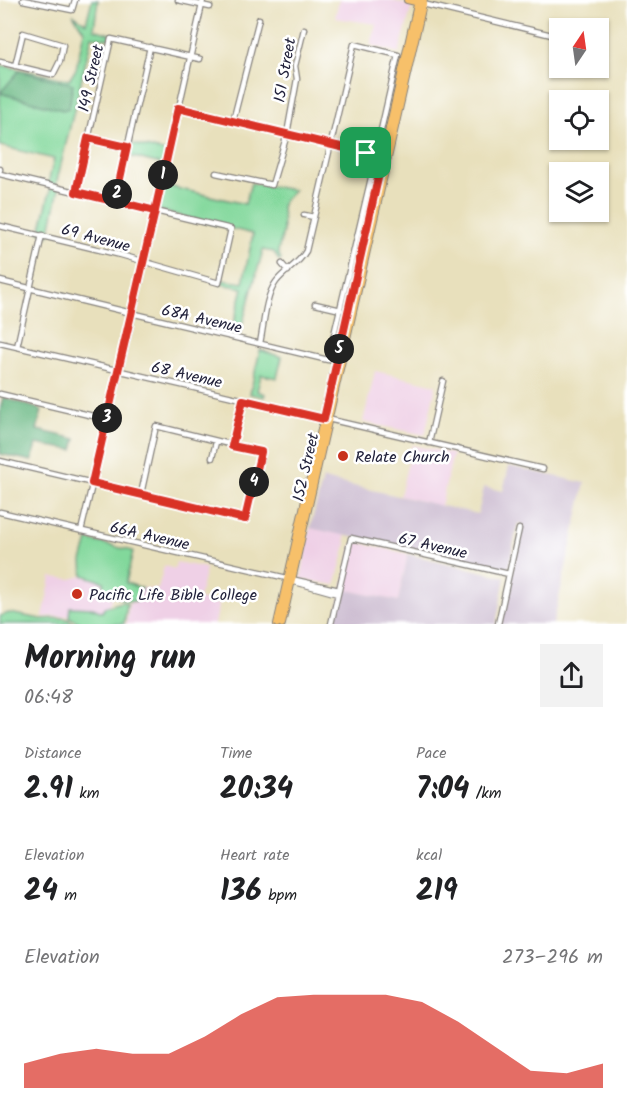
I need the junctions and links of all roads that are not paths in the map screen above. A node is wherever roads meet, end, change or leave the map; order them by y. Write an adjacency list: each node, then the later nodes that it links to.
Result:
1 (23, 0): 2 (street)
2 (75, 0)
3 (178, 0): 5 (street)
4 (407, 0): 6 (main road)
5 (202, 2): 7 (street); 12 (street)
6 (420, 2): 10 (street); 23 (main road, 152 Street); 26 (main road, 152 Street)
7 (210, 7)
8 (259, 19): 17 (street)
9 (304, 29): 18 (street, 151 Street)
10 (549, 34)
11 (150, 47): 12 (street); 19 (street, 149 Street); 21 (street)
12 (190, 56): 13 (street); 16 (street)
13 (200, 59)
14 (0, 62): 15 (street)
15 (15, 66): 15 (street)
16 (178, 108): 17 (street); 29 (street)
17 (233, 122): 18 (street)
18 (287, 134): 20 (street); 25 (street, 151 Street)
19 (88, 138): 21 (street); 27 (street, 149 Street)
20 (333, 145): 22 (street); 22 (street); 31 (street)
21 (127, 147): 28 (street)
22 (366, 153): 23 (street); 40 (street)
23 (383, 156): 26 (main road); 50 (main road, 152 Street)
24 (0, 171): 27 (street)
25 (216, 173)
26 (382, 184): 50 (main road, 152 Street)
27 (76, 192): 28 (street)
28 (115, 201): 29 (street)
29 (155, 211): 34 (street); 34 (street, 69 Avenue)
30 (304, 215): 31 (street)
31 (314, 217): 36 (street)
32 (0, 226): 33 (street, 69 Avenue)
33 (42, 235): 34 (street, 69 Avenue); 38 (street)
34 (145, 263): 41 (street)
35 (282, 264): 36 (street)
36 (288, 271): 43 (street)
37 (0, 281): 38 (street, 68A Avenue)
38 (30, 289): 41 (street, 68A Avenue); 44 (street)
39 (315, 304): 40 (street)
40 (341, 310): 43 (street, 68A Avenue)
41 (133, 314): 43 (street, 68A Avenue); 45 (street)
42 (0, 343): 44 (street, 68 Avenue)
43 (260, 344)
44 (17, 347): 45 (street, 68 Avenue)
45 (119, 371): 48 (street, 68 Avenue); 49 (street)
46 (443, 381): 52 (street)
47 (0, 394): 49 (street)
48 (243, 400): 50 (street, 68 Avenue); 53 (street)
49 (106, 419): 57 (street)
50 (326, 419): 52 (street, 68 Avenue); 63 (main road, 152 Street)
51 (216, 442): 53 (street); 54 (street); 58 (street)
52 (429, 443): 56 (street, 68 Avenue)
53 (232, 446): 58 (street)
54 (212, 458)
55 (0, 461): 57 (street)
56 (543, 469)
57 (92, 483): 58 (street); 61 (street)
58 (141, 494)
59 (0, 512): 61 (street, 66A Avenue)
60 (519, 529): 62 (street)
61 (81, 531): 63 (street, 66A Avenue)
62 (509, 574): 64 (street, 67 Avenue); 68 (street)
63 (291, 581): 64 (street, 66A Avenue); 65 (main road, 152 Street); 66 (main road, 152 Street)
64 (338, 592): 67 (street)
65 (277, 624)
66 (282, 624)
67 (331, 624)
68 (498, 624)

